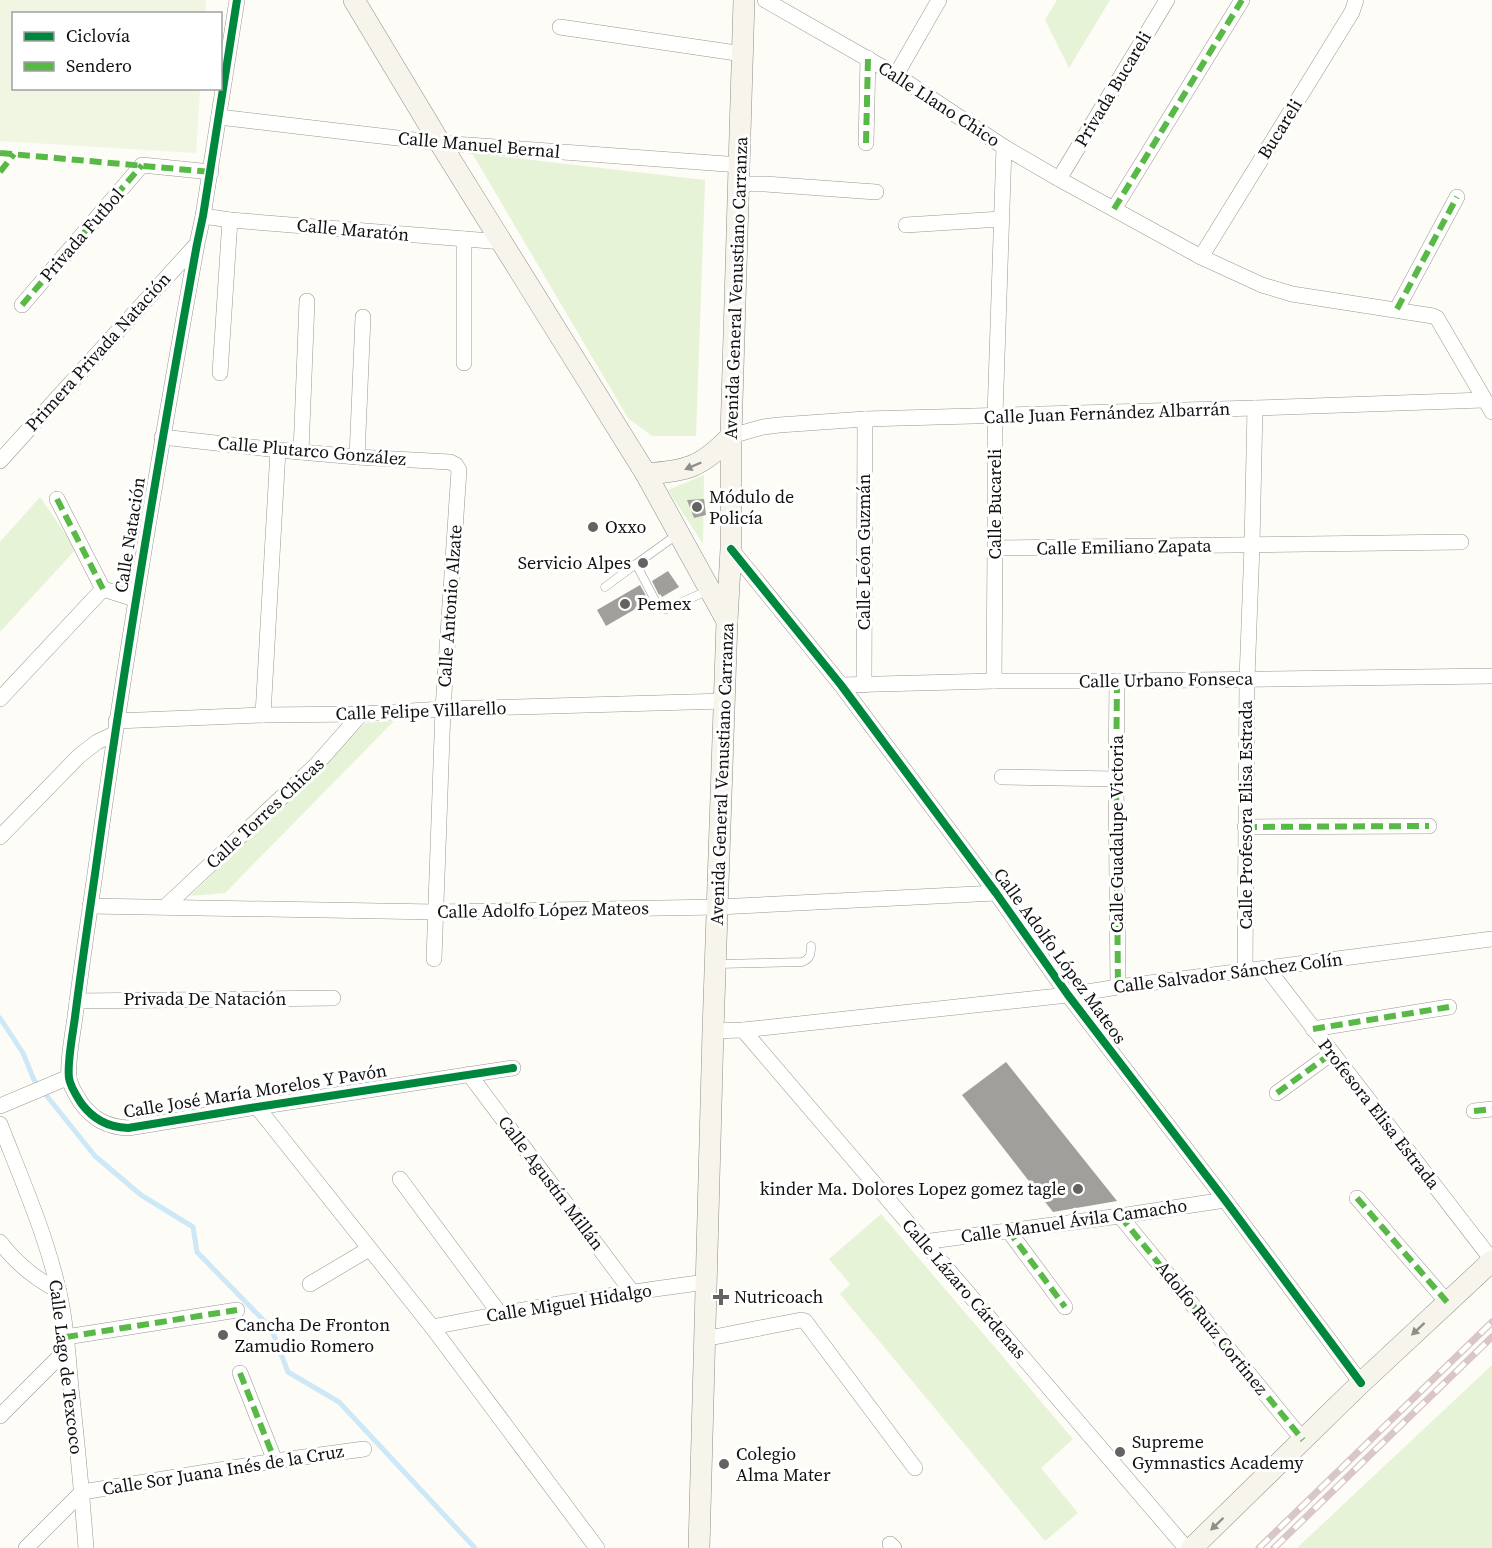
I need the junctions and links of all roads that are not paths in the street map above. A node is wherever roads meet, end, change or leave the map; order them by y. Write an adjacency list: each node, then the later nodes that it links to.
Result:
1 (237, 0): 13 (street, Calle Natación)
2 (354, 0): 14 (main road)
3 (744, 0): 10 (main road, Avenida General Venustiano Carranza)
4 (765, 0): 11 (street, Calle Llano Chico)
5 (939, 0): 12 (street)
6 (1167, 0): 19 (street, Privada Bucareli)
7 (1242, 0): 22 (street)
8 (1356, 0): 30 (street, Bucareli)
9 (560, 27): 10 (street)
10 (743, 54): 18 (main road, Avenida General Venustiano Carranza)
11 (868, 58): 12 (street, Calle Llano Chico); 15 (street)
12 (896, 75): 16 (street, Calle Llano Chico)
13 (219, 117): 14 (street, Calle Manuel Bernal); 17 (street, Calle Natación)
14 (440, 143): 18 (street, Calle Manuel Bernal); 28 (main road)
15 (866, 143)
16 (1004, 147): 19 (street, Calle Llano Chico); 24 (street, Calle Bucareli)
17 (211, 172): 23 (street, Calle Natación); 32 (street, Privada Futbol)
18 (740, 174): 20 (street, Calle Manuel Bernal); 42 (main road, Avenida General Venustiano Carranza)
19 (1059, 179): 22 (street, Calle Llano Chico)
20 (876, 192)
21 (1457, 197): 33 (street)
22 (1114, 209): 30 (street, Calle Llano Chico)
23 (203, 216): 25 (street, Calle Maratón); 29 (street, Calle Natación)
24 (1001, 219): 26 (street); 40 (street, Calle Bucareli)
25 (230, 220): 27 (street, Calle Maratón); 37 (street)
26 (906, 225)
27 (464, 239): 28 (street, Calle Maratón); 36 (street)
28 (502, 242): 49 (main road)
29 (197, 244): 43 (street, Calle Natación); 47 (street, Primera Privada Natación)
30 (1201, 257): 33 (street, Calle Llano Chico)
31 (307, 301): 45 (street)
32 (22, 305)
33 (1397, 309): 35 (street, Calle Llano Chico)
34 (363, 317): 46 (street)
35 (1437, 318): 38 (street, Calle Juan Fernández Albarrán)
36 (464, 363)
37 (220, 373)
38 (1488, 406): 39 (street, Calle Juan Fernández Albarrán)
39 (1255, 408): 40 (street, Calle Juan Fernández Albarrán); 53 (street, Calle Profesora Elisa Estrada)
40 (994, 416): 41 (street, Calle Juan Fernández Albarrán); 54 (street, Calle Bucareli)
41 (865, 419): 42 (street, Calle Juan Fernández Albarrán); 67 (street, Calle León Guzmán)
42 (731, 436): 49 (main road, one-way to 49); 55 (main road, Avenida General Venustiano Carranza)
43 (162, 437): 44 (street, Calle Plutarco González); 60 (street, Calle Natación)
44 (278, 450): 45 (street, Calle Plutarco González); 72 (street)
45 (301, 452): 46 (street, Calle Plutarco González)
46 (357, 457): 48 (street, Calle Plutarco González)
47 (0, 461)
48 (459, 470): 70 (street, Calle Antonio Alzate)
49 (646, 474): 51 (main road)
50 (57, 499): 58 (street)
51 (679, 533): 56 (lane); 59 (main road)
52 (1461, 542): 53 (street, Calle Emiliano Zapata)
53 (1252, 545): 54 (street, Calle Emiliano Zapata); 63 (street, Calle Profesora Elisa Estrada)
54 (995, 548): 64 (street, Calle Bucareli)
55 (731, 549): 61 (main road, Avenida General Venustiano Carranza); 66 (street, Calle Adolfo López Mateos)
56 (636, 564): 57 (lane); 59 (lane)
57 (605, 587)
58 (103, 589): 60 (street); 68 (street)
59 (710, 590): 61 (main road)
60 (135, 599): 73 (street, Calle Natación)
61 (727, 621): 69 (main road, Avenida General Venustiano Carranza)
62 (1492, 676): 63 (street, Calle Urbano Fonseca)
63 (1247, 679): 65 (street, Calle Urbano Fonseca); 77 (street, Calle Profesora Elisa Estrada)
64 (994, 681): 65 (street, Calle Urbano Fonseca); 67 (street, Calle Urbano Fonseca)
65 (1117, 681): 75 (street, Calle Guadalupe Victoria)
66 (841, 685): 67 (street, Calle Urbano Fonseca); 79 (street, Calle Adolfo López Mateos)
67 (864, 685)
68 (0, 699)
69 (725, 701): 70 (street, Calle Felipe Villarello); 82 (main road, Avenida General Venustiano Carranza)
70 (443, 709): 71 (street, Calle Felipe Villarello); 83 (street, Calle Antonio Alzate)
71 (361, 714): 72 (street, Calle Felipe Villarello); 81 (street, Calle Torres Chicas)
72 (263, 715): 73 (street, Calle Felipe Villarello)
73 (115, 727): 78 (street); 80 (street, Calle Natación)
74 (1002, 777): 75 (street)
75 (1116, 779): 90 (street, Calle Guadalupe Victoria)
76 (1430, 826): 77 (street)
77 (1245, 827): 89 (street, Calle Profesora Elisa Estrada)
78 (0, 837)
79 (996, 893): 82 (street, Calle Adolfo López Mateos); 91 (street, Calle Adolfo López Mateos)
80 (90, 906): 81 (street, Calle Adolfo López Mateos); 93 (street, Calle Natación)
81 (165, 907): 83 (street, Calle Adolfo López Mateos)
82 (718, 907): 83 (street, Calle Adolfo López Mateos); 87 (main road, Avenida General Venustiano Carranza)
83 (436, 912): 86 (street, Calle Antonio Alzate)
84 (1492, 939): 88 (street, Calle Salvador Sánchez Colín)
85 (811, 946): 87 (lane)
86 (434, 958)
87 (716, 964): 96 (main road, Avenida General Venustiano Carranza)
88 (1267, 968): 89 (street, Calle Salvador Sánchez Colín); 95 (street, Profesora Elisa Estrada)
89 (1245, 970): 90 (street, Calle Salvador Sánchez Colín)
90 (1118, 987): 91 (street, Calle Salvador Sánchez Colín)
91 (1068, 995): 97 (street, Calle Salvador Sánchez Colín); 110 (street, Calle Adolfo López Mateos)
92 (333, 998): 93 (street, Privada De Natación)
93 (77, 1001): 101 (street, Calle Natación)
94 (1449, 1007): 95 (street)
95 (1313, 1029): 98 (street, Profesora Elisa Estrada)
96 (713, 1030): 97 (street, Calle Salvador Sánchez Colín); 117 (main road, Avenida General Venustiano Carranza)
97 (742, 1030): 113 (street, Calle Lázaro Cárdenas)
98 (1332, 1053): 102 (street); 116 (street, Profesora Elisa Estrada)
99 (513, 1068): 100 (street, Calle José María Morelos Y Pavón)
100 (470, 1074): 104 (street, Calle José María Morelos Y Pavón); 120 (street, Calle Agustín Millán)
101 (69, 1077): 103 (street); 104 (street, Calle José María Morelos Y Pavón)
102 (1277, 1093)
103 (0, 1106)
104 (257, 1107): 115 (street, Calle José María Morelos Y Pavón)
105 (1492, 1109): 106 (street)
106 (1474, 1111)
107 (0, 1124): 119 (street, Calle Lago de Texcoco)
108 (400, 1179): 124 (street)
109 (1357, 1198): 121 (street)
110 (1225, 1200): 111 (street, Calle Manuel Ávila Camacho); 129 (street, Calle Adolfo López Mateos)
111 (1120, 1216): 112 (street, Calle Manuel Ávila Camacho); 131 (street, Adolfo Ruiz Cortinez)
112 (1008, 1230): 113 (street, Calle Manuel Ávila Camacho); 122 (street)
113 (923, 1242): 140 (street, Calle Lázaro Cárdenas)
114 (2, 1247): 119 (street)
115 (369, 1249): 118 (street); 125 (street, Calle José María Morelos Y Pavón)
116 (1492, 1261): 121 (main road)
117 (706, 1282): 120 (street, Calle Miguel Hidalgo); 126 (main road, Avenida General Venustiano Carranza)
118 (310, 1284)
119 (59, 1291): 127 (street, Calle Lago de Texcoco)
120 (632, 1292): 124 (street, Calle Miguel Hidalgo)
121 (1447, 1302): 129 (main road, one-way to 129)
122 (1065, 1307)
123 (237, 1310): 127 (street)
124 (500, 1314): 125 (street, Calle Miguel Hidalgo)
125 (432, 1327): 138 (street, Calle José María Morelos Y Pavón)
126 (704, 1339): 134 (street); 139 (main road, Avenida General Venustiano Carranza)
127 (66, 1343): 130 (street); 135 (street, Calle Lago de Texcoco)
128 (240, 1373): 133 (street)
129 (1361, 1383): 131 (main road)
130 (0, 1416)
131 (1303, 1440): 141 (main road, one-way to 141)
132 (364, 1449): 133 (street, Calle Sor Juana Inés de la Cruz)
133 (275, 1461): 135 (street, Calle Sor Juana Inés de la Cruz)
134 (915, 1468)
135 (82, 1492): 136 (street); 137 (street, Calle Lago de Texcoco)
136 (26, 1548)
137 (86, 1548)
138 (597, 1548)
139 (699, 1548)
140 (1186, 1548)
141 (1192, 1548)

